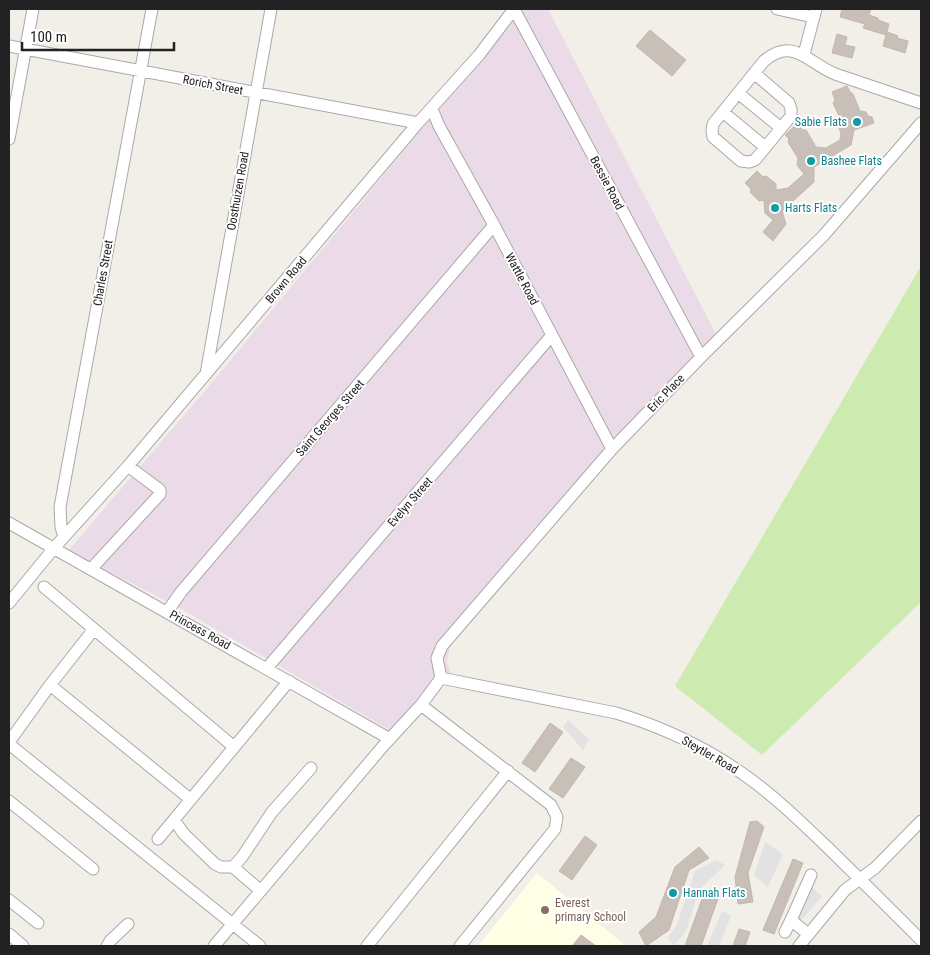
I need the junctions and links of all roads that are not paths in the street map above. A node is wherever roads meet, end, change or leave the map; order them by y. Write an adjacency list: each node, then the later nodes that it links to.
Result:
1 (33, 9): 8 (street)
2 (152, 9): 10 (street, Charles Street)
3 (271, 9): 12 (street, Oosthuizen Road)
4 (514, 9): 15 (street, Brown Road); 24 (street, Bessie Road)
5 (777, 9): 6 (street)
6 (814, 13): 9 (street)
7 (9, 46): 8 (street, Rorich Street)
8 (26, 49): 10 (street, Rorich Street); 20 (street)
9 (804, 54): 11 (street); 14 (street)
10 (140, 72): 12 (street, Rorich Street); 29 (street, Charles Street)
11 (754, 73): 13 (street); 19 (street)
12 (255, 93): 17 (street, Rorich Street); 25 (street, Oosthuizen Road)
13 (738, 93): 16 (street); 19 (street)
14 (921, 103)
15 (432, 109): 17 (street, Brown Road); 22 (street, Wattle Road)
16 (723, 112): 21 (street); 21 (street)
17 (418, 123): 25 (street, Brown Road)
18 (921, 123): 24 (street, Eric Place)
19 (781, 128): 21 (street)
20 (9, 139)
21 (766, 147)
22 (494, 225): 23 (street, Wattle Road); 34 (street, Saint Georges Street)
23 (552, 336): 26 (street, Wattle Road); 36 (street, Evelyn Street)
24 (701, 357): 26 (street, Eric Place)
25 (206, 374): 27 (street, Brown Road)
26 (612, 449): 37 (street, Eric Place)
27 (128, 466): 29 (street, Brown Road); 31 (street)
28 (9, 523): 30 (street, Princess Road)
29 (64, 537): 30 (street, Brown Road)
30 (54, 548): 31 (street, Princess Road); 33 (street)
31 (92, 568): 34 (street, Princess Road)
32 (44, 587): 35 (street)
33 (9, 603)
34 (167, 612): 36 (street, Princess Road)
35 (94, 630): 39 (street); 43 (street)
36 (267, 668): 38 (street, Princess Road)
37 (441, 678): 40 (street); 54 (street, Steytler Road)
38 (289, 681): 41 (street, Princess Road); 43 (street)
39 (50, 685): 42 (street); 46 (street)
40 (421, 704): 41 (street); 45 (street)
41 (390, 739): 55 (street)
42 (9, 743): 60 (street)
43 (234, 747): 46 (street)
44 (310, 768): 51 (street)
45 (508, 771): 69 (street); 70 (street)
46 (190, 799): 48 (street)
47 (9, 802): 52 (street)
48 (174, 820): 50 (street); 51 (street)
49 (921, 821): 54 (street)
50 (158, 839)
51 (233, 867): 55 (street)
52 (93, 869)
53 (811, 875): 57 (street)
54 (860, 880): 63 (street); 64 (street, Steytler Road)
55 (261, 891): 60 (street)
56 (9, 900): 58 (street)
57 (791, 920): 61 (street); 63 (street)
58 (38, 923)
59 (128, 924): 66 (street)
60 (232, 924): 67 (street); 68 (street)
61 (785, 932)
62 (9, 934): 65 (street)
63 (808, 934): 71 (street)
64 (921, 940)
65 (23, 946)
66 (107, 946)
67 (214, 946)
68 (260, 946)
69 (367, 946)
70 (460, 946)
71 (799, 946)

